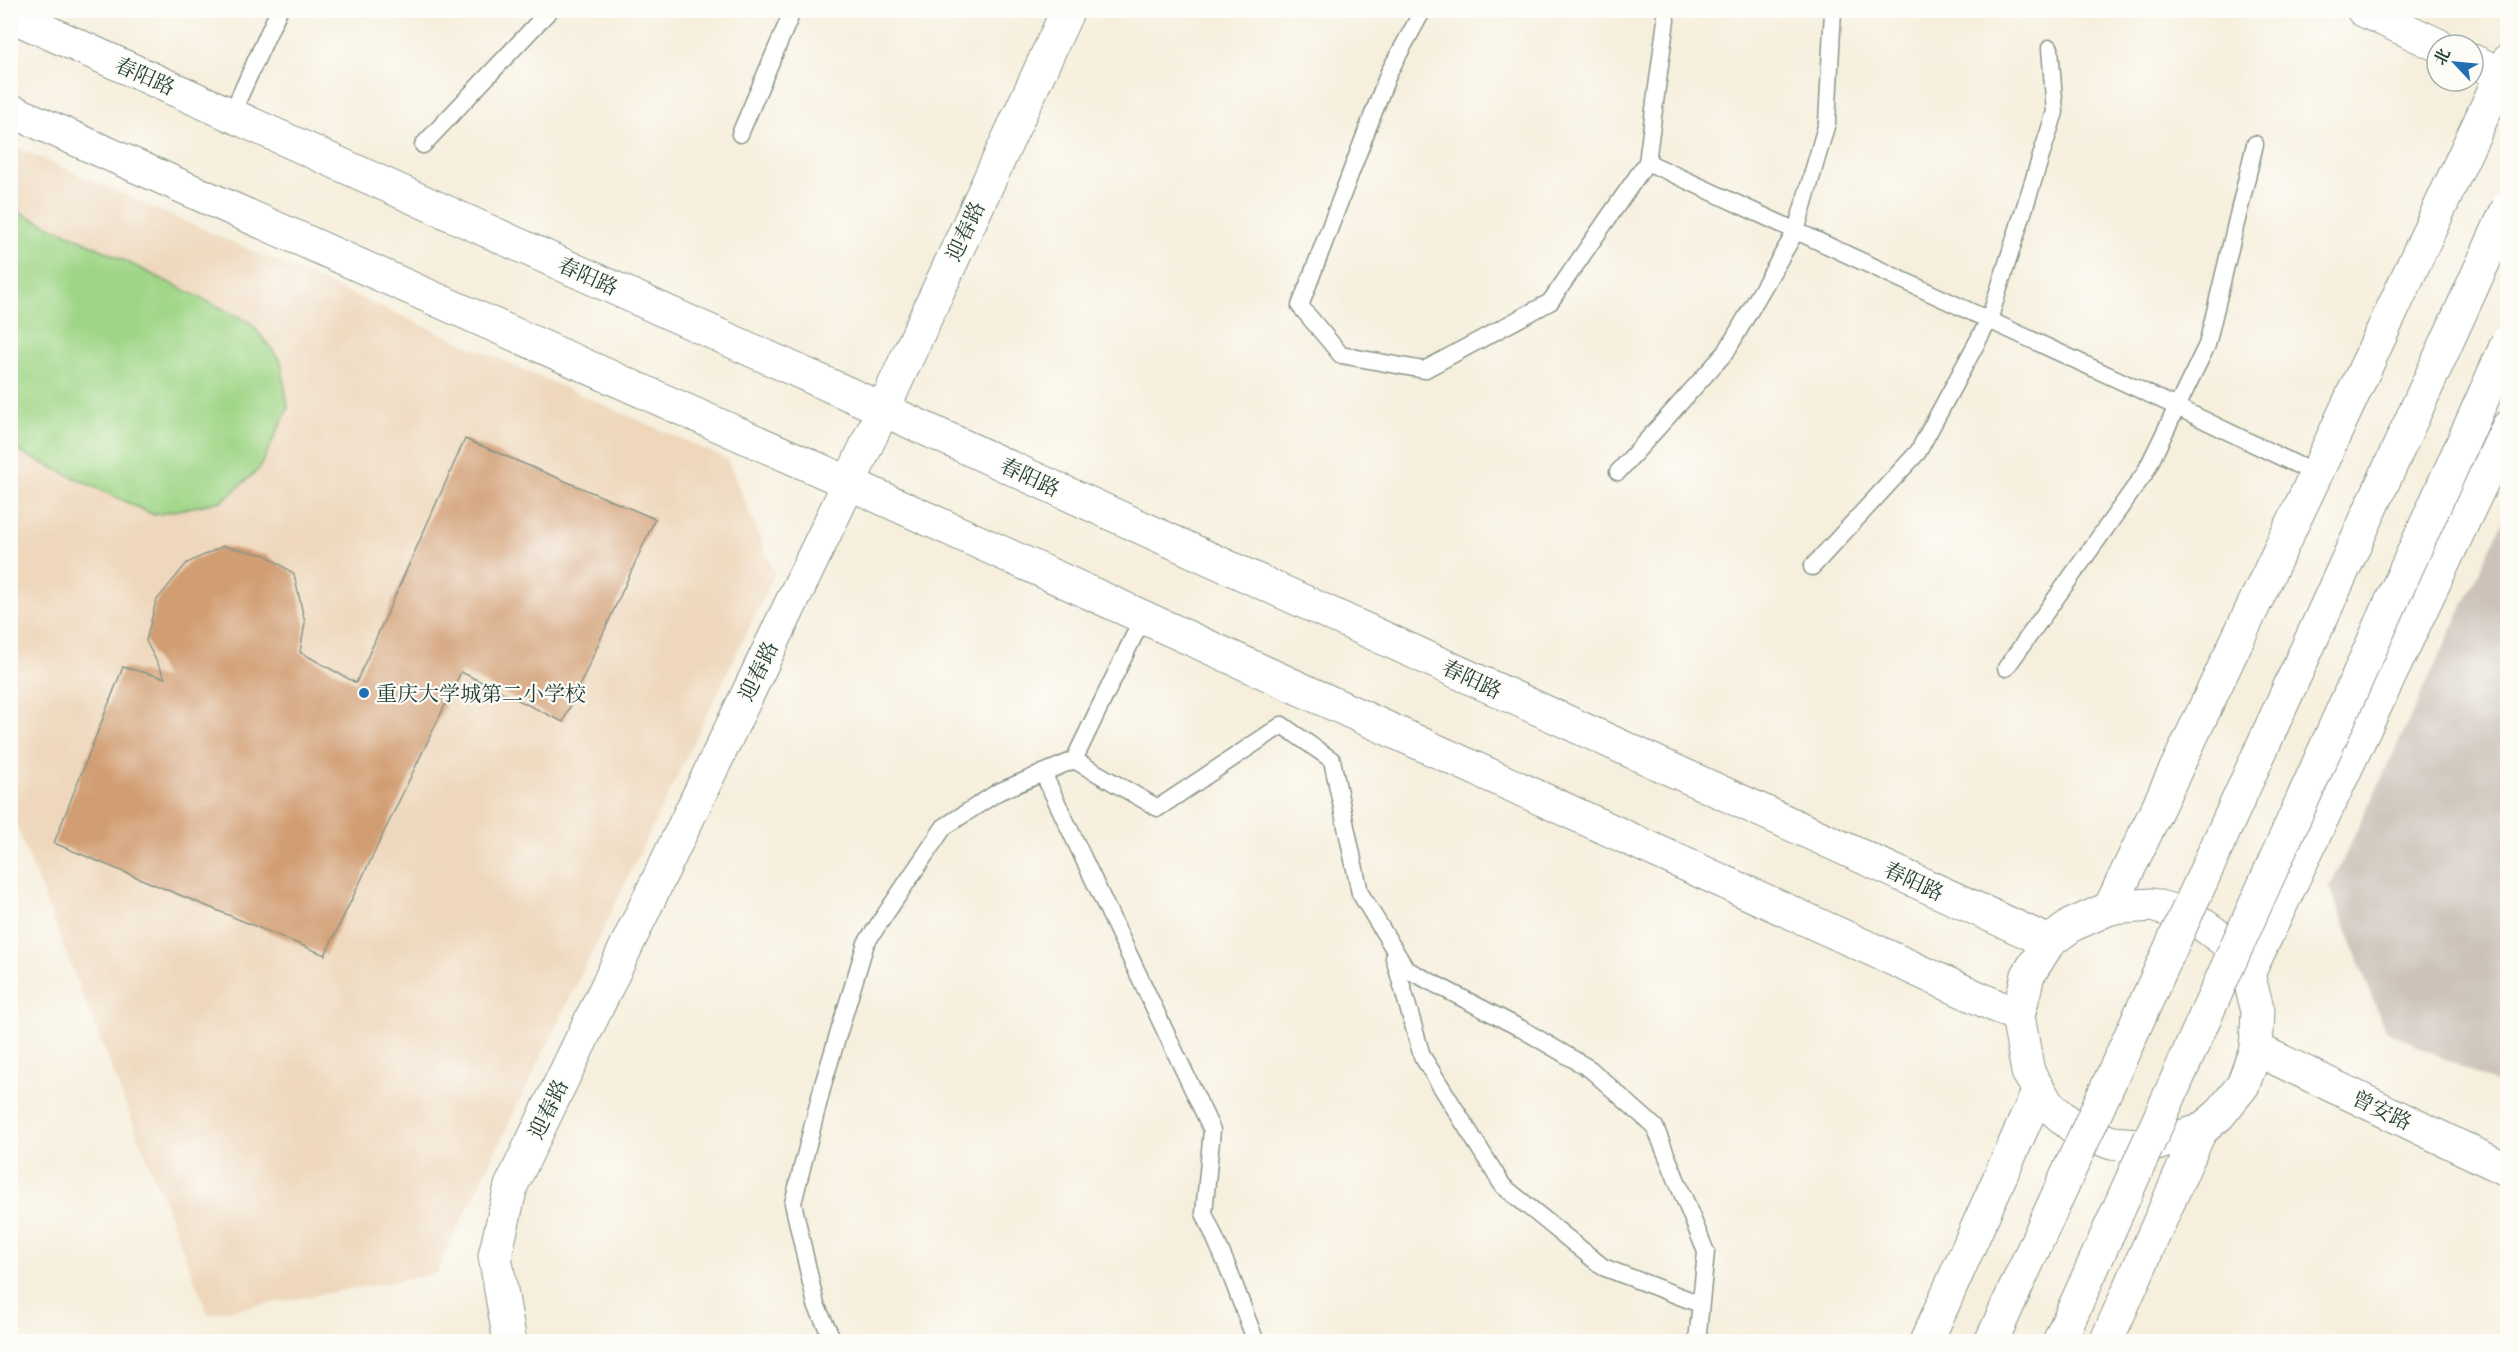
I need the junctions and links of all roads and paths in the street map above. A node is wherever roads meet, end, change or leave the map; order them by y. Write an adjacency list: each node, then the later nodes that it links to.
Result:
1 (279, 10): 14 (lane)
2 (550, 10): 17 (lane)
3 (793, 10): 15 (lane)
4 (1068, 10): 24 (main road, 迎春路)
5 (1423, 10): 18 (lane)
6 (1664, 10): 18 (lane)
7 (1833, 10): 20 (lane)
8 (2363, 10): 10 (main road)
9 (10, 15): 14 (main road, 春阳路)
10 (2425, 39)
11 (2050, 48): 21 (lane)
12 (2494, 65): 27 (main road)
13 (10, 110): 28 (main road)
14 (231, 115): 24 (main road, 春阳路)
15 (740, 134)
16 (2255, 144): 23 (lane)
17 (423, 145)
18 (1647, 162): 20 (lane)
19 (2508, 208): 49 (main road, bridge)
20 (1796, 231): 21 (lane); 26 (lane)
21 (1989, 320): 23 (lane); 29 (lane)
22 (2508, 342): 50 (main road, bridge)
23 (2177, 407): 27 (lane); 31 (lane)
24 (882, 409): 28 (main road, 迎春路); 36 (main road, 春阳路)
25 (2508, 427): 37 (main road)
26 (1618, 472)
27 (2316, 474): 34 (main road)
28 (849, 483): 30 (main road); 44 (main road, 迎春路)
29 (1812, 567)
30 (1143, 617): 32 (lane); 38 (main road)
31 (2006, 668)
32 (1074, 760): 33 (lane); 35 (lane)
33 (1043, 773): 45 (lane); 46 (lane)
34 (2110, 908): 36 (main road); 37 (main road)
35 (1390, 941): 43 (lane); 43 (lane)
36 (2049, 942): 38 (main road)
37 (2248, 974): 39 (main road)
38 (2018, 1016): 40 (main road)
39 (2256, 1049): 41 (main road); 42 (main road, 曾安路)
40 (2039, 1090): 41 (main road); 48 (main road)
41 (2200, 1131): 51 (main road)
42 (2508, 1170)
43 (1700, 1304): 47 (lane)
44 (510, 1341)
45 (834, 1341)
46 (1256, 1341)
47 (1697, 1341)
48 (1926, 1341)
49 (1991, 1341)
50 (2059, 1341)
51 (2106, 1341)

